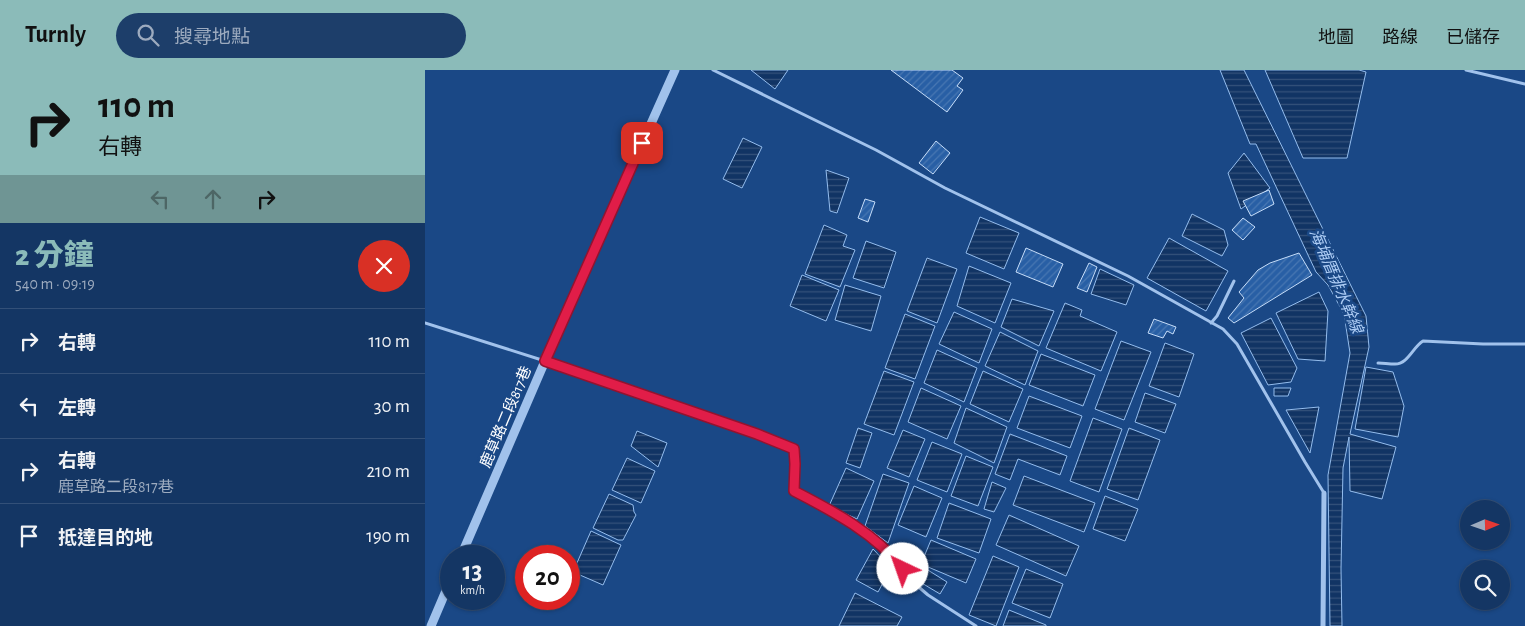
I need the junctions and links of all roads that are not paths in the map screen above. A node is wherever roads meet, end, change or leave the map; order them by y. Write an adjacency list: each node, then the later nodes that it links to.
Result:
1 (675, 70): 9 (street, 鹿草路二段817巷)
2 (713, 70): 7 (lane)
3 (1466, 70): 4 (lane)
4 (1525, 84)
5 (1234, 281): 7 (lane)
6 (425, 323): 9 (lane)
7 (1211, 323): 11 (lane)
8 (1525, 344): 10 (lane)
9 (545, 361): 12 (street, 鹿草路二段817巷); 15 (lane)
10 (1378, 363)
11 (1324, 493): 16 (street)
12 (466, 545)
13 (440, 604): 14 (street)
14 (431, 626)
15 (976, 626)
16 (1323, 626)

